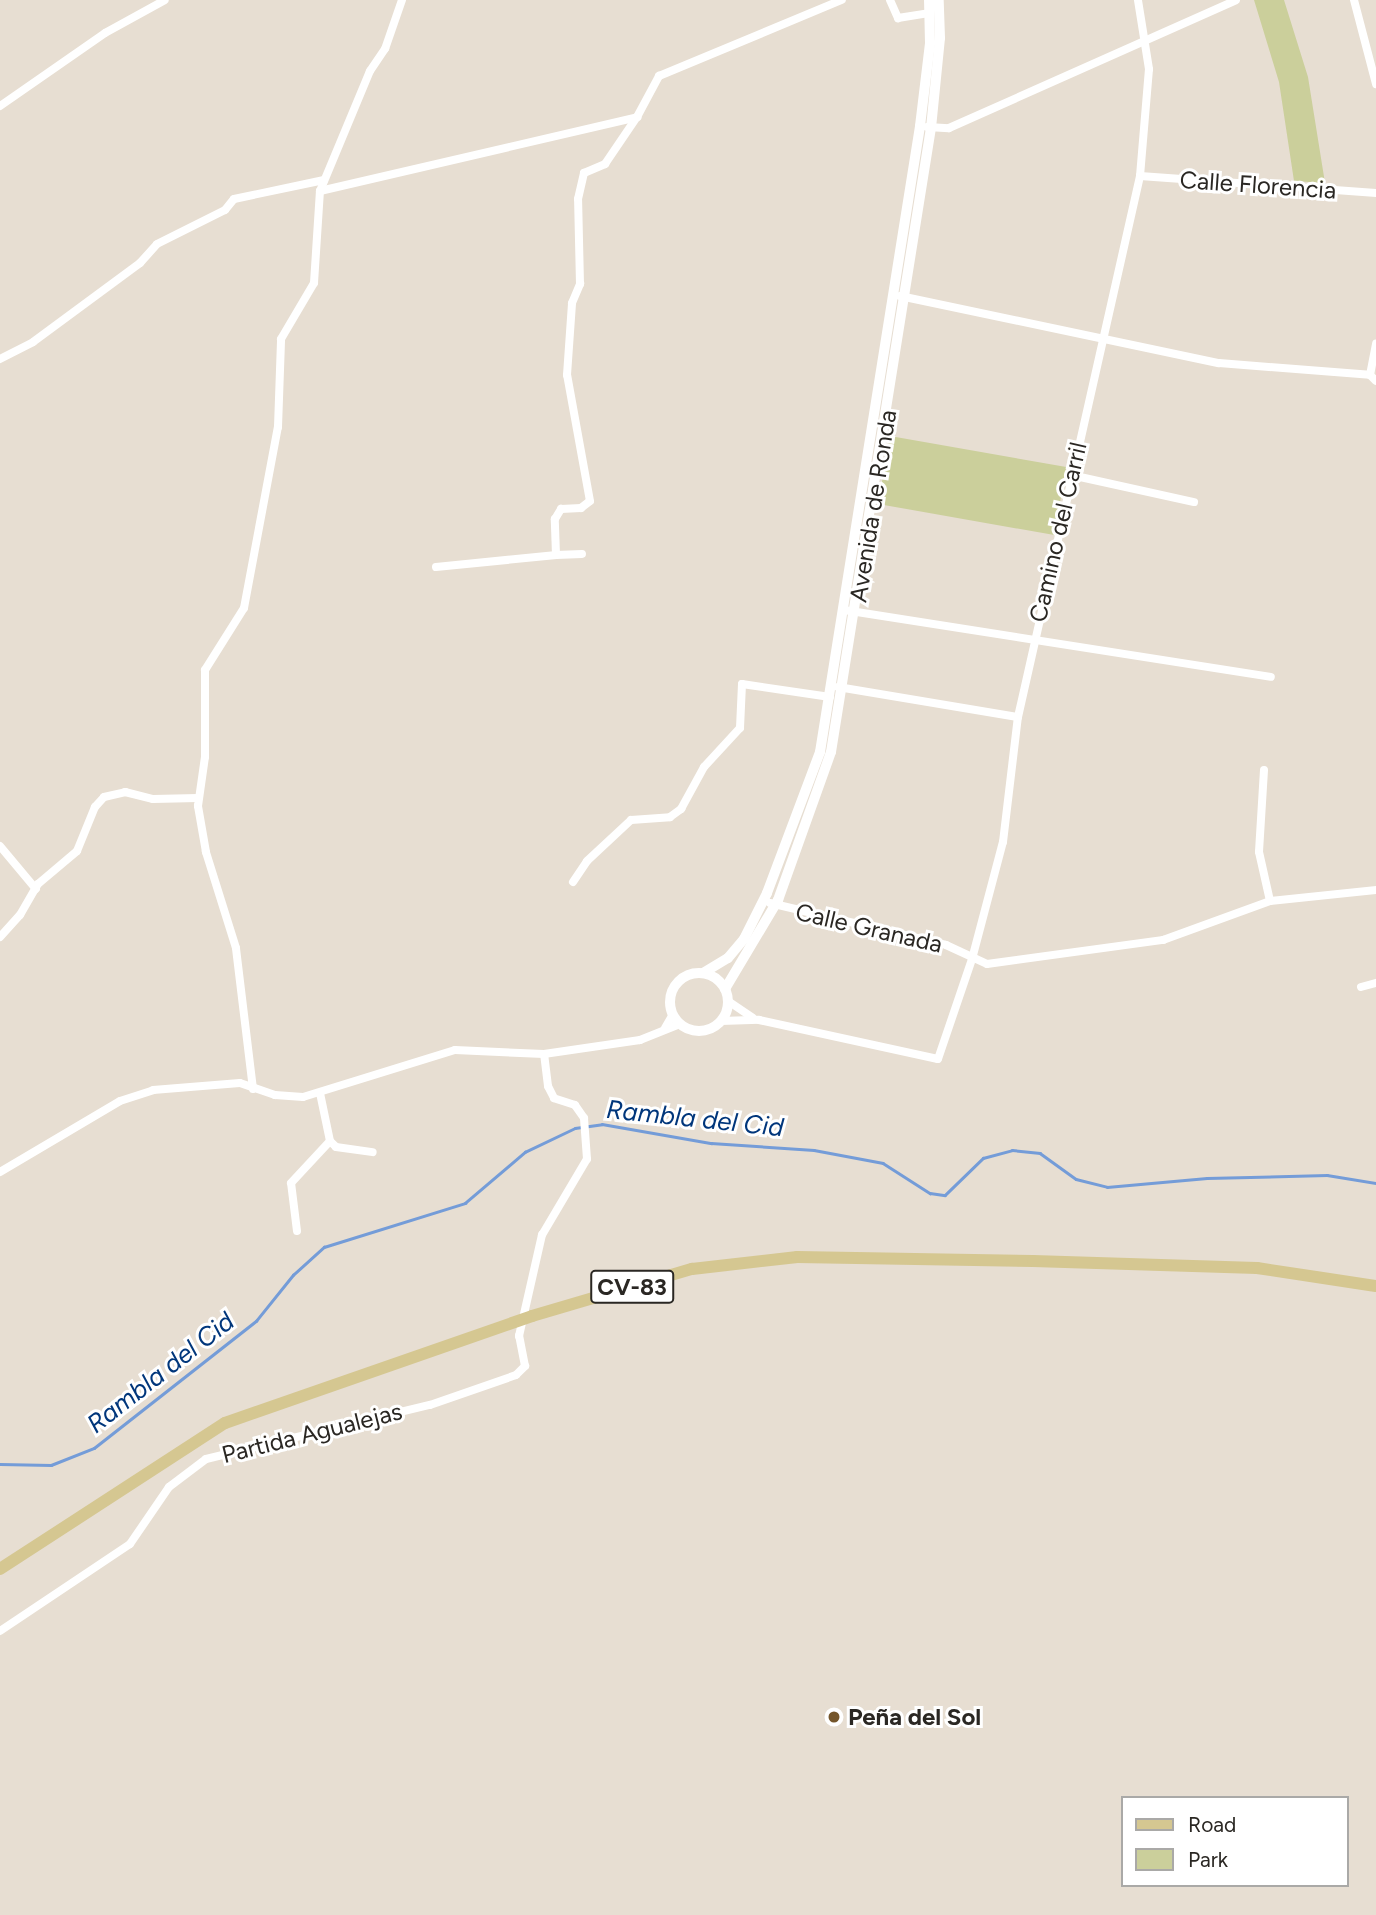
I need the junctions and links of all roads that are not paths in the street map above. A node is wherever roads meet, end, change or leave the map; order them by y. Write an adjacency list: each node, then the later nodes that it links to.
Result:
1 (164, 0): 13 (street)
2 (402, 0): 18 (street)
3 (842, 0): 14 (street)
4 (890, 0): 10 (street)
5 (929, 0): 10 (street, Avenida de Ronda)
6 (939, 0): 16 (street, Avenida de Ronda)
7 (1138, 0): 11 (street, Camino del Carril)
8 (1236, 0): 11 (street)
9 (1354, 0): 12 (street)
10 (929, 13): 15 (street, Avenida de Ronda)
11 (1146, 39): 16 (street); 17 (street, Camino del Carril)
12 (1376, 84)
13 (0, 106)
14 (637, 117): 19 (street); 30 (street)
15 (920, 126): 16 (street); 21 (street, Avenida de Ronda)
16 (932, 128): 22 (street, Avenida de Ronda)
17 (1140, 176): 20 (street, Calle Florencia); 23 (street, Camino del Carril)
18 (324, 180): 19 (street); 25 (street)
19 (320, 191): 40 (street)
20 (1376, 193)
21 (894, 295): 22 (street); 32 (street, Avenida de Ronda)
22 (905, 297): 23 (street); 33 (street, Avenida de Ronda)
23 (1101, 338): 26 (street); 27 (street, Camino del Carril)
24 (1376, 344): 26 (street)
25 (0, 359)
26 (1373, 378)
27 (1071, 475): 28 (street); 34 (street, Camino del Carril)
28 (1194, 502)
29 (582, 554): 30 (street)
30 (556, 555): 31 (street)
31 (436, 567)
32 (844, 610): 33 (street); 36 (street, Avenida de Ronda)
33 (856, 612): 34 (street); 36 (street, Avenida de Ronda)
34 (1034, 641): 35 (street); 38 (street, Camino del Carril)
35 (1271, 677)
36 (837, 687): 37 (street, Avenida de Ronda); 38 (street); 47 (street, Avenida de Ronda)
37 (830, 697): 42 (street); 45 (street, Avenida de Ronda)
38 (1018, 716): 49 (street, Camino del Carril)
39 (1264, 769): 46 (street)
40 (198, 797): 43 (street); 61 (street)
41 (0, 846): 43 (street)
42 (573, 882)
43 (36, 889): 48 (street)
44 (1376, 890): 46 (street)
45 (764, 901): 47 (street, Calle Granada); 50 (street, Avenida de Ronda)
46 (1270, 901): 49 (street)
47 (775, 905): 49 (street, Calle Granada); 53 (street, Avenida de Ronda)
48 (0, 937)
49 (972, 959): 57 (street, Camino del Carril)
50 (703, 973): 53 (street); 55 (street)
51 (1376, 983): 52 (street)
52 (1361, 986)
53 (725, 989): 54 (street)
54 (728, 1001): 56 (street); 57 (street)
55 (673, 1014): 58 (street); 59 (street)
56 (721, 1020): 57 (street); 58 (street)
57 (759, 1020)
58 (680, 1024): 59 (street)
59 (665, 1028): 60 (street)
60 (544, 1054): 62 (street); 71 (street, Partida Agualejas)
61 (253, 1089): 62 (street); 65 (street)
62 (320, 1093): 63 (street)
63 (330, 1141): 64 (street); 66 (street)
64 (373, 1152)
65 (0, 1172)
66 (298, 1231)
67 (1325, 1276): 68 (main road, CV-83); 69 (main road, CV-83); 70 (main road, CV-83)
68 (1376, 1286)
69 (1376, 1295)
70 (0, 1569)
71 (0, 1631)

